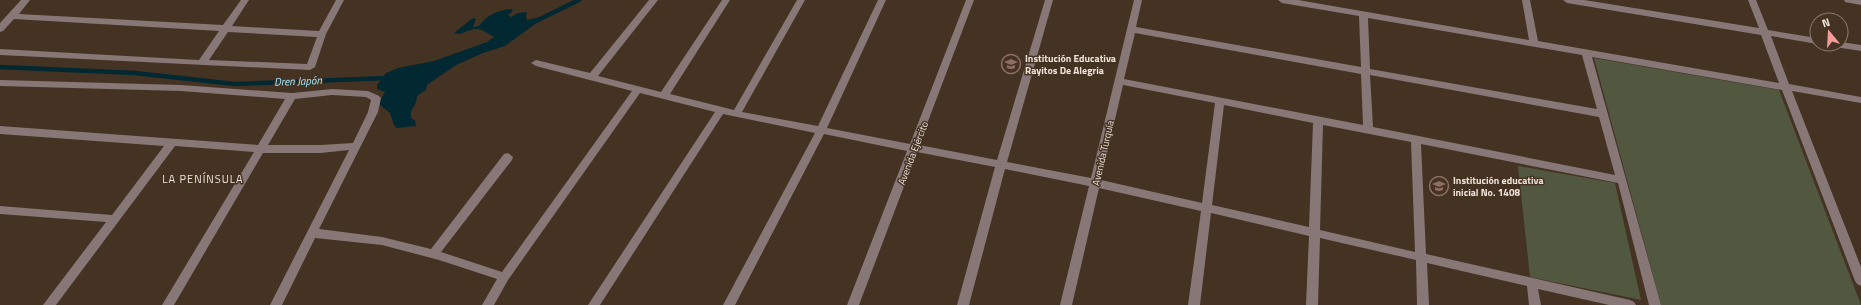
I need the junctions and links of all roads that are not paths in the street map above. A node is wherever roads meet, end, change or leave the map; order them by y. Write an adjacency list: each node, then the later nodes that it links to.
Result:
1 (26, 0): 19 (street)
2 (245, 0): 21 (street)
3 (340, 0): 24 (street)
4 (654, 0): 34 (street)
5 (726, 0): 40 (street)
6 (801, 0): 44 (street)
7 (882, 0): 48 (street)
8 (970, 0): 53 (street, Avenida Ejército)
9 (1049, 0): 56 (street)
10 (1138, 0): 22 (street, Avenida Turquía)
11 (1282, 0): 16 (street)
12 (1526, 0): 26 (street)
13 (1568, 0): 23 (street)
14 (1752, 0): 23 (street)
15 (1848, 0): 17 (street)
16 (1303, 2): 18 (street)
17 (1861, 2)
18 (1363, 14): 26 (street); 33 (street)
19 (12, 16): 20 (street); 21 (street)
20 (0, 29)
21 (225, 29): 24 (street); 31 (street)
22 (1131, 29): 33 (street); 35 (street, Avenida Turquía)
23 (1765, 32): 25 (street); 37 (street)
24 (322, 34): 31 (street)
25 (1809, 40)
26 (1534, 44): 30 (street)
27 (1849, 46): 28 (street)
28 (1861, 48)
29 (0, 52): 31 (street)
30 (1586, 53): 37 (street); 45 (street)
31 (202, 63)
32 (536, 63): 34 (street)
33 (1366, 71): 45 (street); 49 (street)
34 (592, 77): 38 (street)
35 (1119, 81): 42 (street); 58 (street, Avenida Turquía)
36 (0, 83): 39 (street)
37 (1787, 87): 41 (street); 67 (street)
38 (638, 89): 40 (street); 66 (street)
39 (292, 96): 52 (street); 54 (street)
40 (664, 96): 43 (street)
41 (1861, 100)
42 (1220, 101): 46 (street); 59 (street)
43 (721, 110): 44 (street); 73 (street)
44 (736, 114): 48 (street)
45 (1604, 114): 57 (street)
46 (1318, 120): 49 (street); 63 (street)
47 (0, 130): 51 (street)
48 (821, 130): 53 (street); 74 (street)
49 (1368, 130): 50 (street)
50 (1416, 139): 57 (street); 65 (street)
51 (172, 144): 54 (street); 61 (street)
52 (356, 146): 54 (street); 62 (street)
53 (915, 148): 56 (street); 75 (street, Avenida Ejército)
54 (260, 149): 70 (street)
55 (508, 157): 64 (street)
56 (1001, 165): 58 (street); 76 (street)
57 (1622, 180): 83 (street)
58 (1096, 183): 59 (street); 77 (street, Avenida Turquía)
59 (1206, 208): 63 (street); 78 (street)
60 (0, 210): 61 (street)
61 (114, 219): 69 (street)
62 (313, 233): 64 (street); 71 (street)
63 (1314, 233): 65 (street); 79 (street)
64 (433, 255): 66 (street)
65 (1422, 258): 68 (street); 80 (street)
66 (504, 277): 72 (street)
67 (1861, 281)
68 (1532, 283): 81 (street); 82 (street)
69 (49, 305)
70 (168, 305)
71 (276, 305)
72 (488, 305)
73 (594, 305)
74 (729, 305)
75 (853, 305)
76 (963, 305)
77 (1066, 305)
78 (1194, 305)
79 (1312, 305)
80 (1423, 305)
81 (1535, 305)
82 (1630, 305)
83 (1654, 305)

